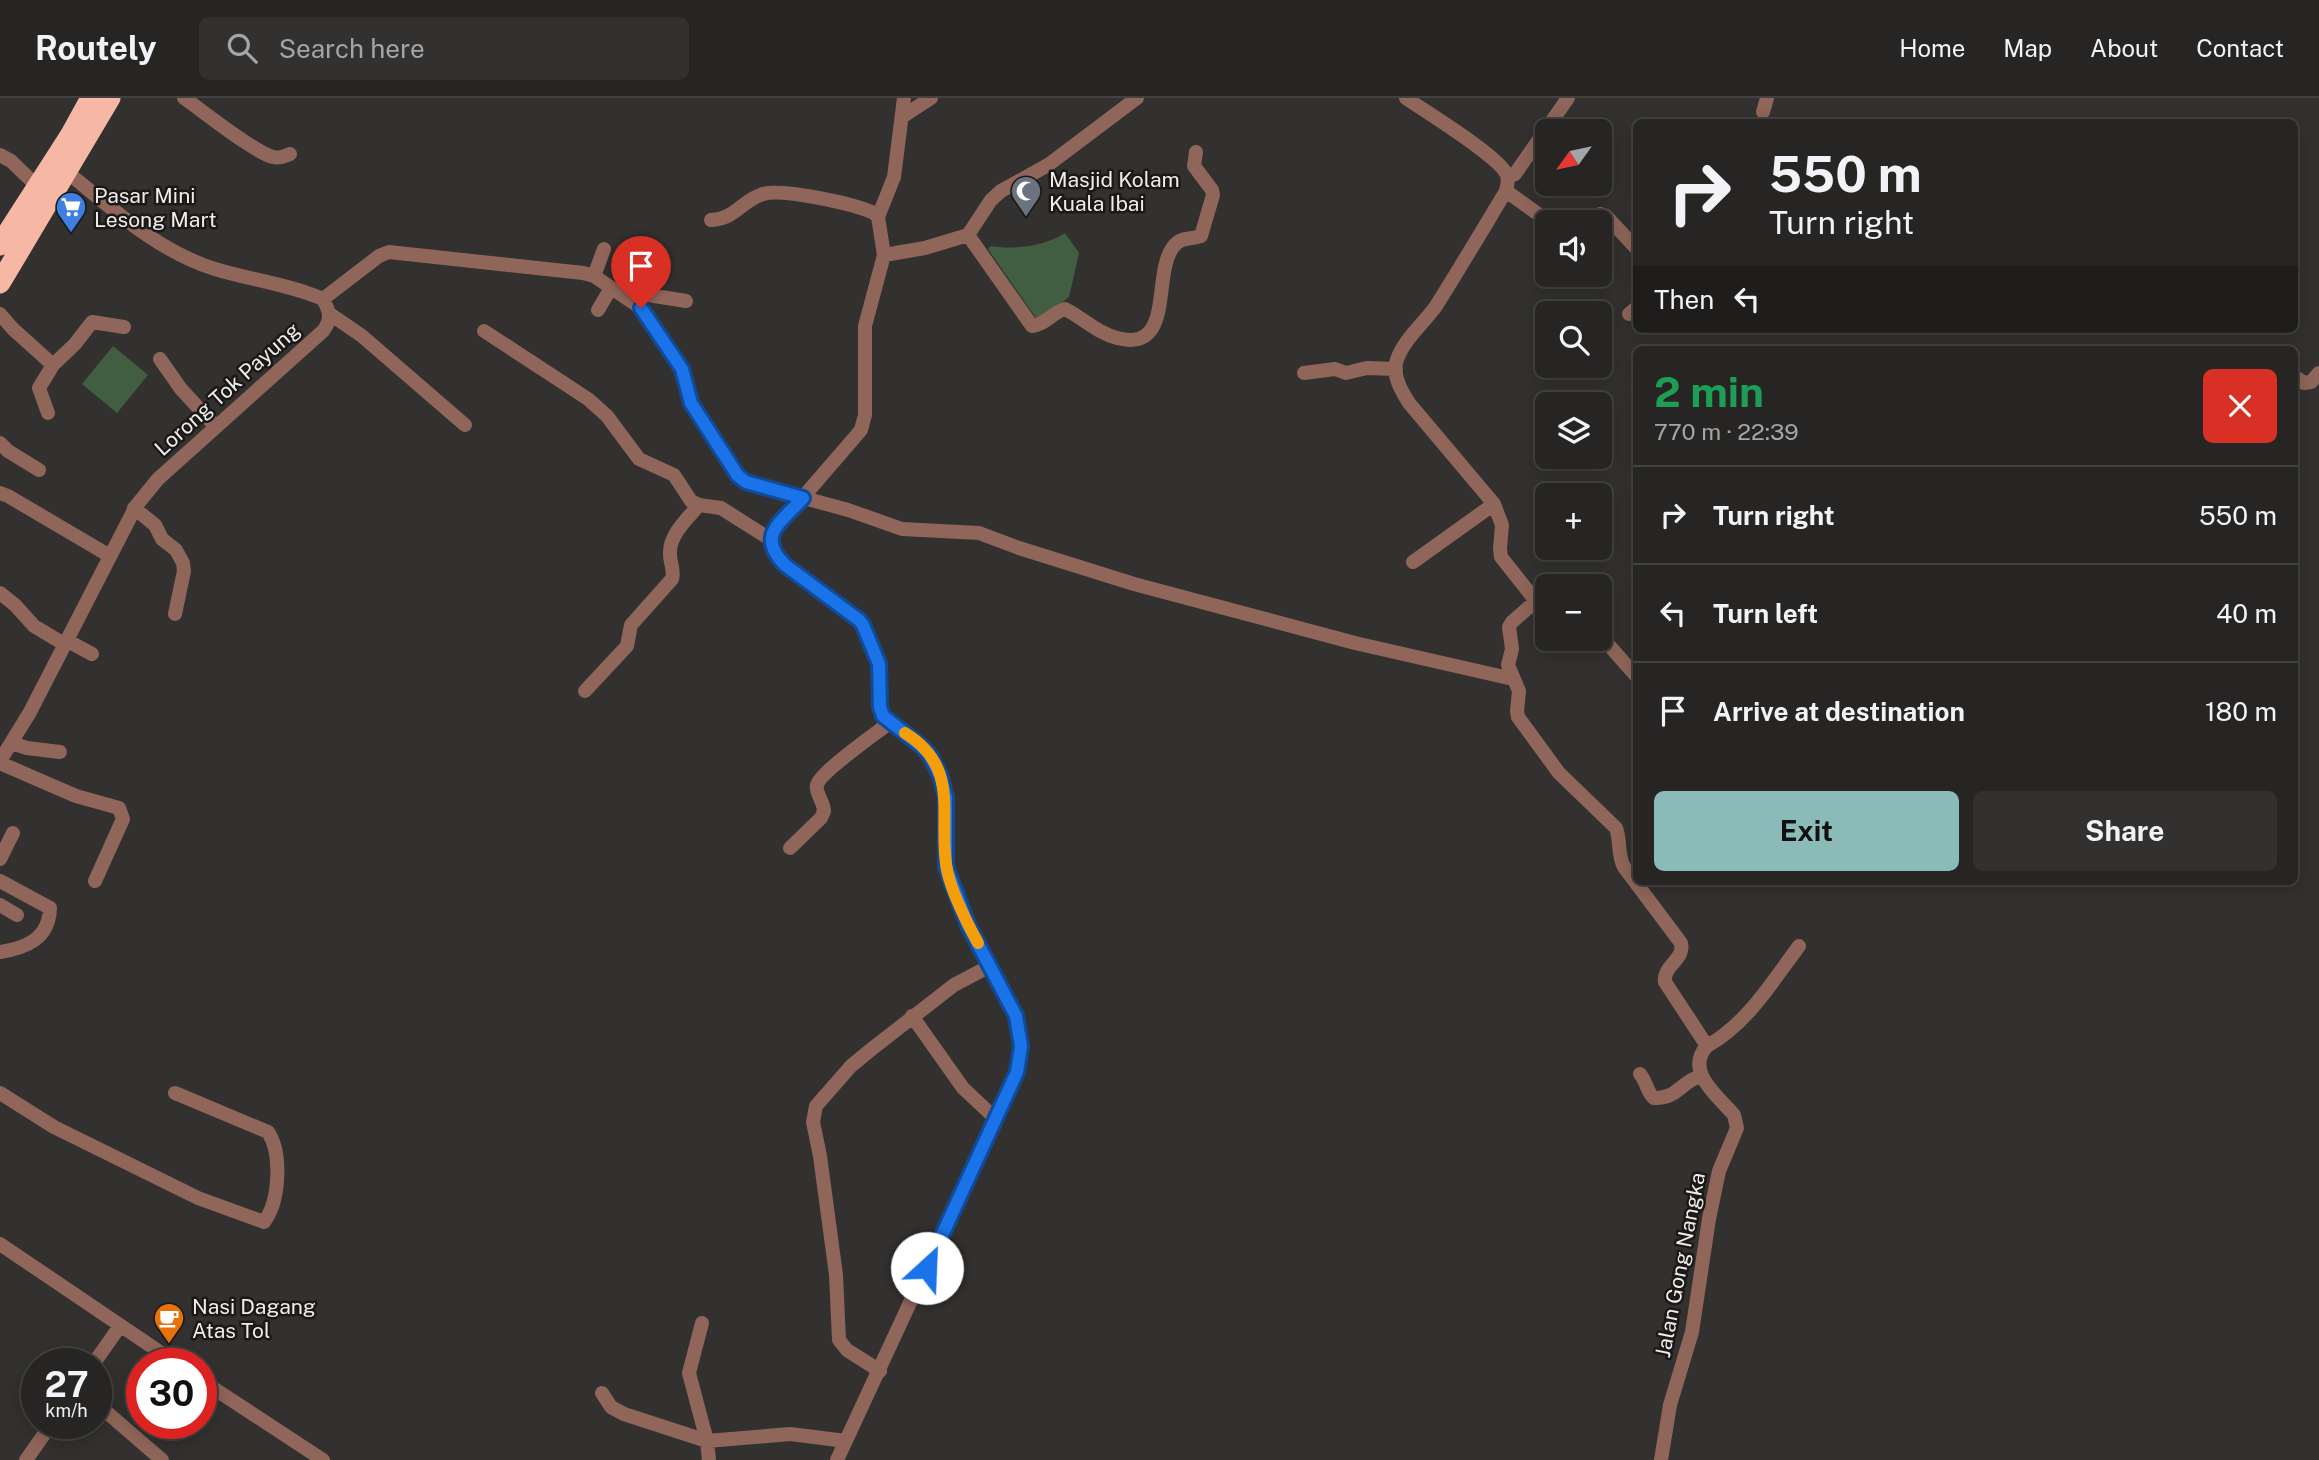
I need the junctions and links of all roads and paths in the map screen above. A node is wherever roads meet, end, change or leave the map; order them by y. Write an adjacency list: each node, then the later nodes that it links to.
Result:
1 (91, 98): 15 (highway)
2 (110, 98): 13 (highway)
3 (184, 98): 11 (street)
4 (904, 98): 9 (street)
5 (931, 98): 9 (street)
6 (1138, 98): 21 (street)
7 (1406, 98): 14 (street)
8 (1568, 98): 14 (street)
9 (902, 117): 17 (street)
10 (1196, 152): 21 (street)
11 (289, 154)
12 (0, 155): 15 (street)
13 (67, 172): 15 (highway); 28 (street, Lorong Tok Payung)
14 (1507, 184): 16 (street); 38 (street)
15 (36, 199): 20 (highway); 26 (highway)
16 (1536, 210)
17 (878, 217): 18 (street); 24 (street)
18 (711, 220)
19 (1612, 224): 22 (street)
20 (3, 231)
21 (968, 235): 24 (street)
22 (1633, 245)
23 (604, 249): 25 (street)
24 (884, 255): 48 (street)
25 (594, 276): 27 (street); 28 (street)
26 (0, 283)
27 (611, 288): 29 (street); 31 (street)
28 (323, 299): 33 (street)
29 (629, 300): 30 (street); 48 (street)
30 (687, 301)
31 (598, 310)
32 (0, 314): 37 (street)
33 (330, 314): 43 (street); 44 (street, Lorong Tok Payung)
34 (124, 327): 37 (street)
35 (484, 331): 50 (street)
36 (160, 359): 44 (street)
37 (53, 365): 42 (street)
38 (1396, 369): 39 (street); 49 (street)
39 (1304, 373)
40 (2319, 373): 41 (street)
41 (2298, 379)
42 (48, 414)
43 (465, 425)
44 (216, 427): 51 (street, Lorong Tok Payung)
45 (0, 443): 46 (street)
46 (39, 470)
47 (0, 494): 53 (street)
48 (803, 498): 52 (street); 63 (street)
49 (1494, 504): 54 (street); 56 (street)
50 (699, 505): 52 (street); 64 (street)
51 (134, 508): 53 (street, Lorong Tok Payung); 58 (street)
52 (770, 539): 65 (street)
53 (110, 556): 59 (street, Lorong Tok Payung)
54 (1413, 562)
55 (0, 593): 59 (street)
56 (1535, 597)
57 (1535, 599): 63 (street)
58 (175, 614)
59 (65, 642): 61 (street); 66 (street, Lorong Tok Payung)
60 (1612, 649): 62 (street)
61 (92, 654)
62 (1633, 673)
63 (1513, 679): 72 (street)
64 (585, 691)
65 (889, 723): 70 (street); 80 (street)
66 (11, 743): 67 (street); 68 (street, Lorong Tok Payung)
67 (60, 752)
68 (0, 762): 74 (street)
69 (13, 832): 71 (street)
70 (790, 848)
71 (0, 859)
72 (1633, 879)
73 (0, 881): 79 (street)
74 (95, 881)
75 (1638, 885): 82 (street)
76 (0, 905): 77 (street)
77 (17, 915)
78 (1799, 946): 82 (street)
79 (0, 952)
80 (990, 966): 81 (street); 87 (street)
81 (912, 1016): 87 (street); 93 (street)
82 (1707, 1046): 84 (street)
83 (1640, 1074): 84 (street)
84 (1701, 1076): 105 (street, Jalan Gong Nangka)
85 (0, 1093): 86 (street)
86 (175, 1093)
87 (996, 1119): 93 (street)
88 (0, 1244): 90 (street)
89 (702, 1324): 98 (street)
90 (120, 1326): 91 (street); 92 (street)
91 (105, 1348)
92 (153, 1348)
93 (880, 1371): 99 (street)
94 (217, 1390): 102 (street)
95 (602, 1393): 98 (street)
96 (112, 1417): 101 (street)
97 (41, 1439): 100 (street)
98 (707, 1441): 99 (street); 103 (street)
99 (846, 1441): 104 (street)
100 (26, 1460)
101 (162, 1460)
102 (323, 1460)
103 (709, 1460)
104 (837, 1460)
105 (1661, 1460)

